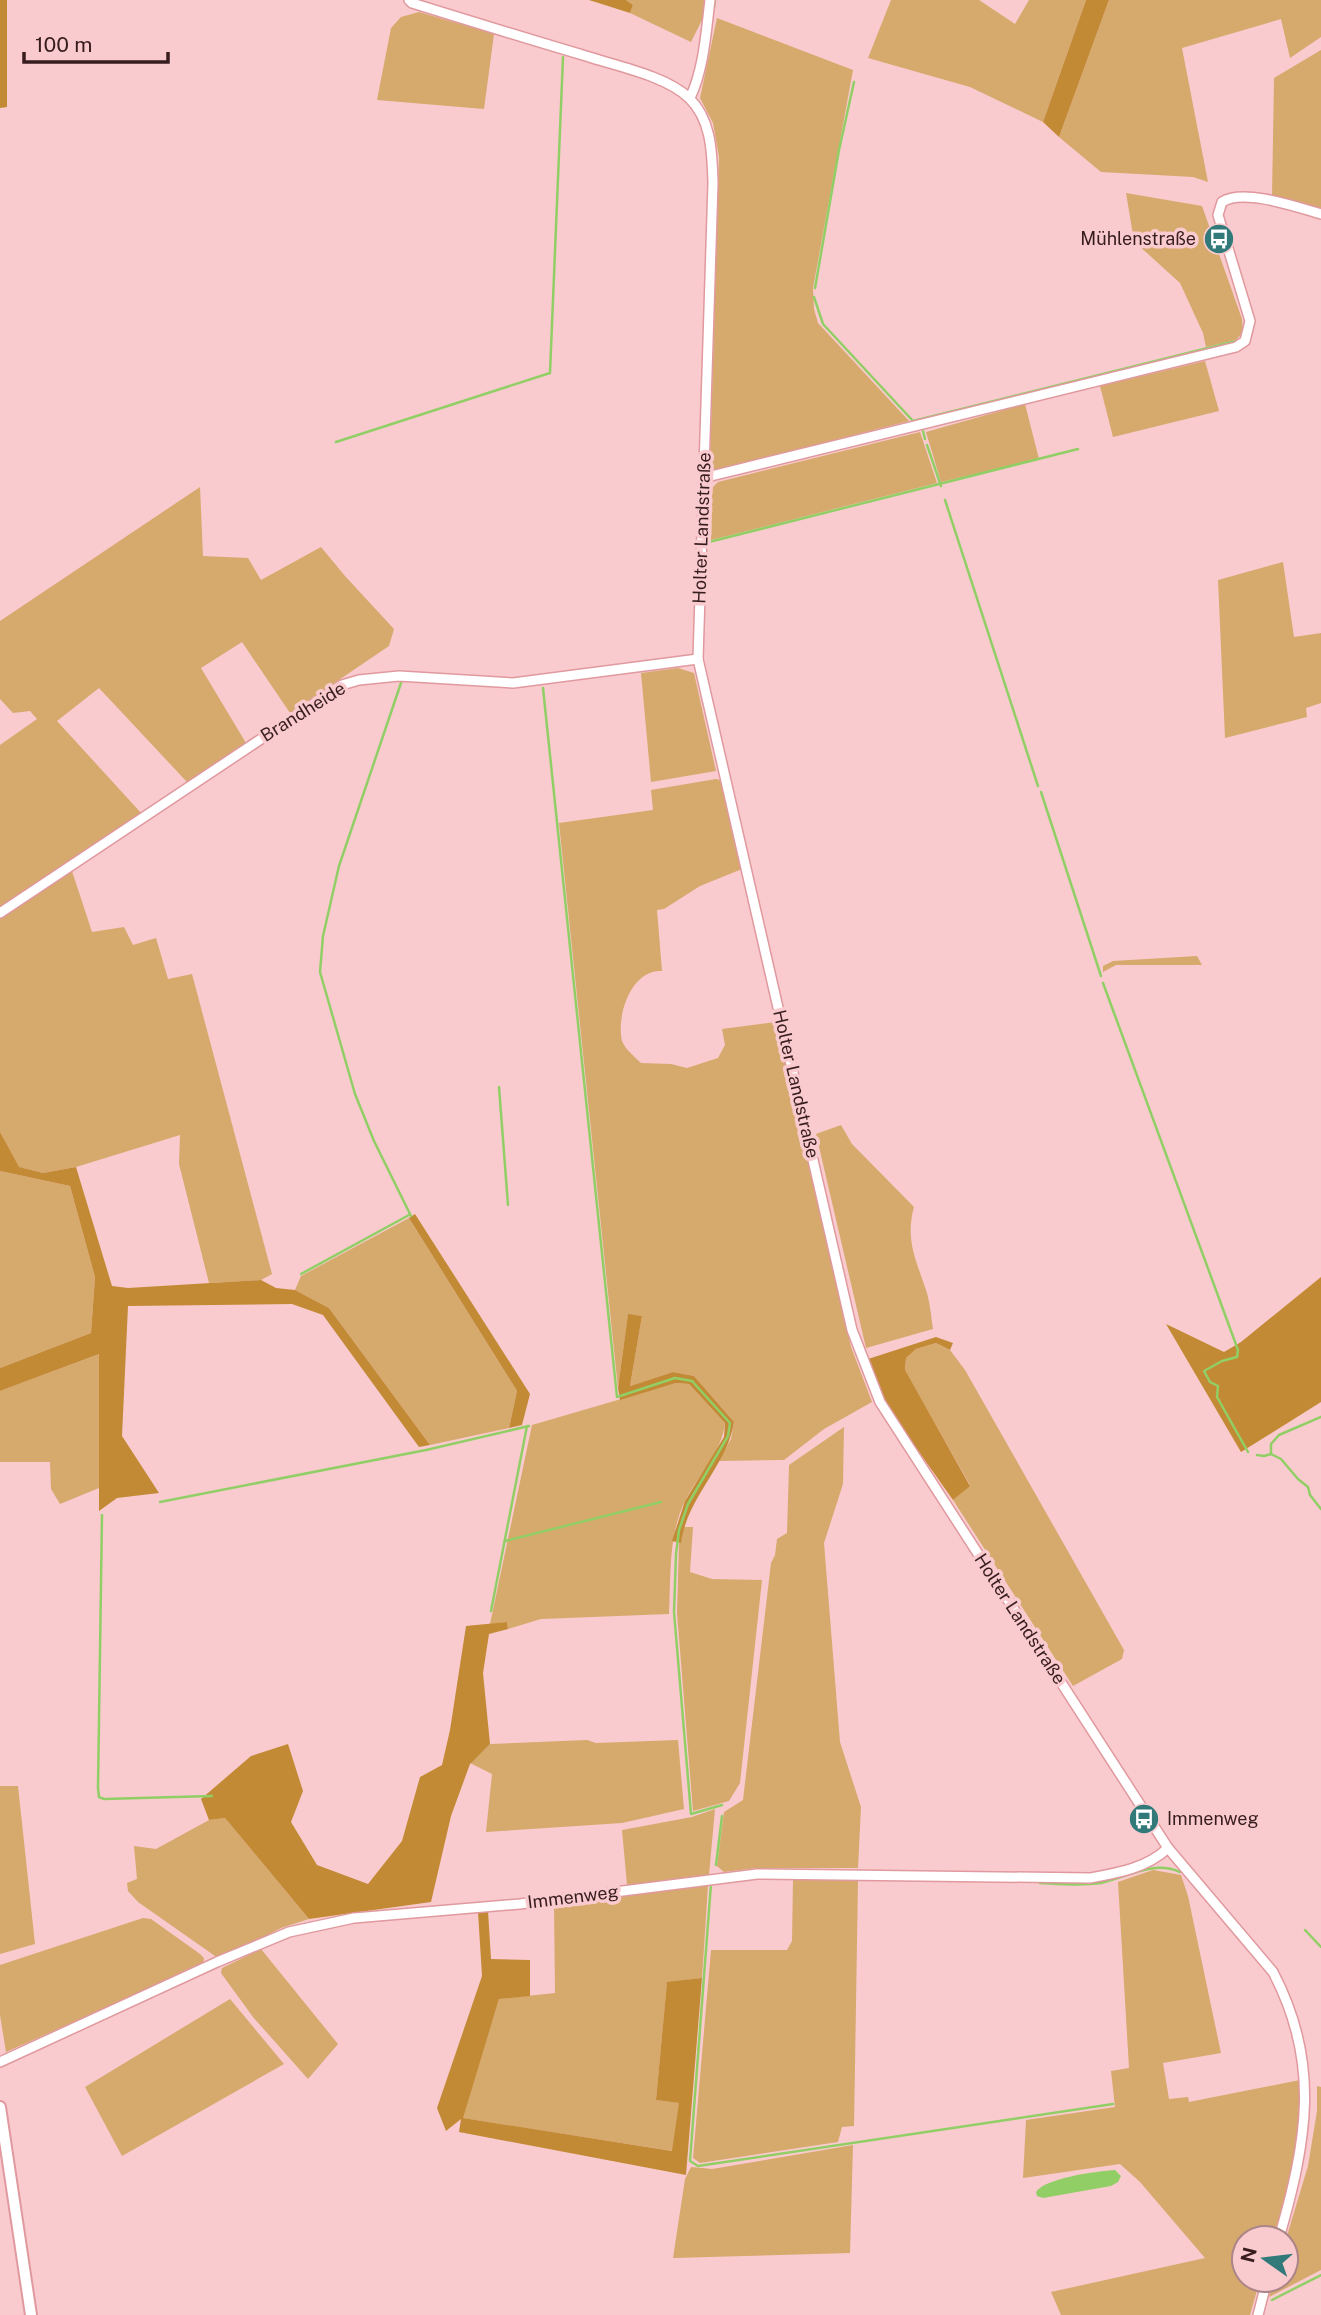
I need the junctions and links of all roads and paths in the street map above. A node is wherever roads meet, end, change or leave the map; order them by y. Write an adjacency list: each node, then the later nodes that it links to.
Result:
1 (409, 0): 3 (street)
2 (710, 0): 3 (street)
3 (690, 98): 5 (street, Holter Landstraße)
4 (1321, 214): 5 (street)
5 (703, 478): 6 (street, Holter Landstraße)
6 (698, 659): 7 (street, Brandheide); 8 (street, Holter Landstraße)
7 (0, 913)
8 (1168, 1848): 9 (street, Immenweg); 11 (street, Holter Landstraße)
9 (0, 2063)
10 (0, 2107): 13 (street)
11 (1283, 2224)
12 (1264, 2294): 14 (street)
13 (31, 2315)
14 (1258, 2315)

